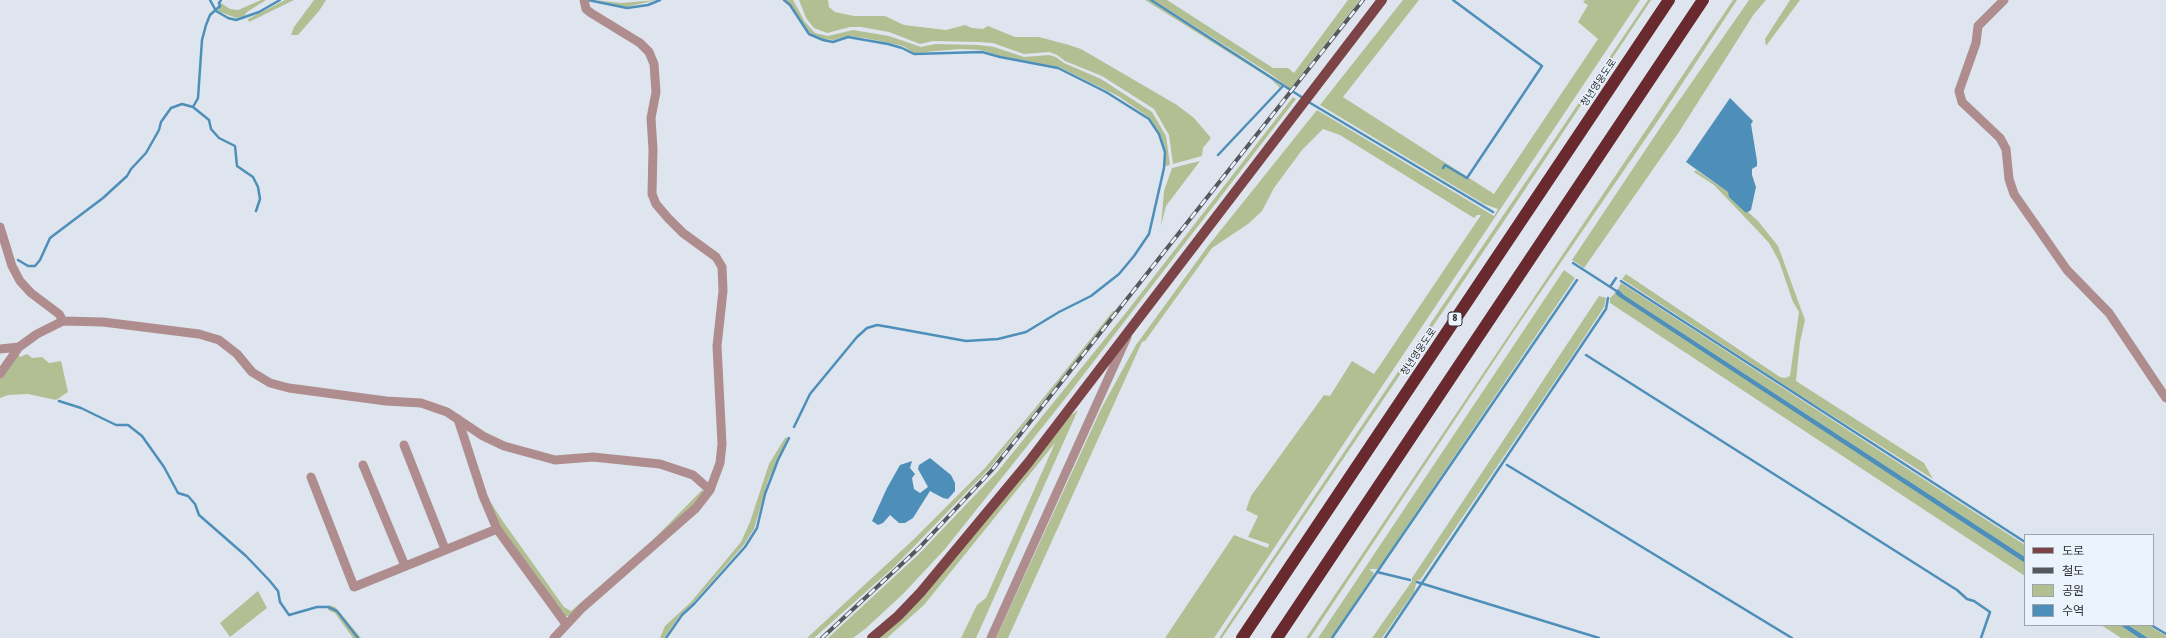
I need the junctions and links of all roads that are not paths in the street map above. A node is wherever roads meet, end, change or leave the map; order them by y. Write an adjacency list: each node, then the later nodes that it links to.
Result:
1 (1382, 0): 8 (main road)
2 (1669, 0): 25 (highway, 청년영웅도로 / 8)
3 (1703, 0): 26 (highway)
4 (2004, 0): 12 (street)
5 (584, 2): 17 (street)
6 (0, 227): 7 (street)
7 (63, 321): 9 (street); 13 (street)
8 (1133, 323): 23 (main road); 24 (street)
9 (20, 347): 10 (street); 11 (street)
10 (0, 349)
11 (0, 374)
12 (2166, 398)
13 (458, 419): 17 (street); 18 (street)
14 (404, 445): 19 (street)
15 (363, 465): 20 (street)
16 (311, 477): 20 (street)
17 (710, 490): 21 (street)
18 (497, 529): 19 (street); 21 (street)
19 (445, 549): 20 (street)
20 (405, 566)
21 (566, 624): 22 (street)
22 (554, 638)
23 (872, 638)
24 (991, 638)
25 (1242, 638)
26 (1277, 638)

